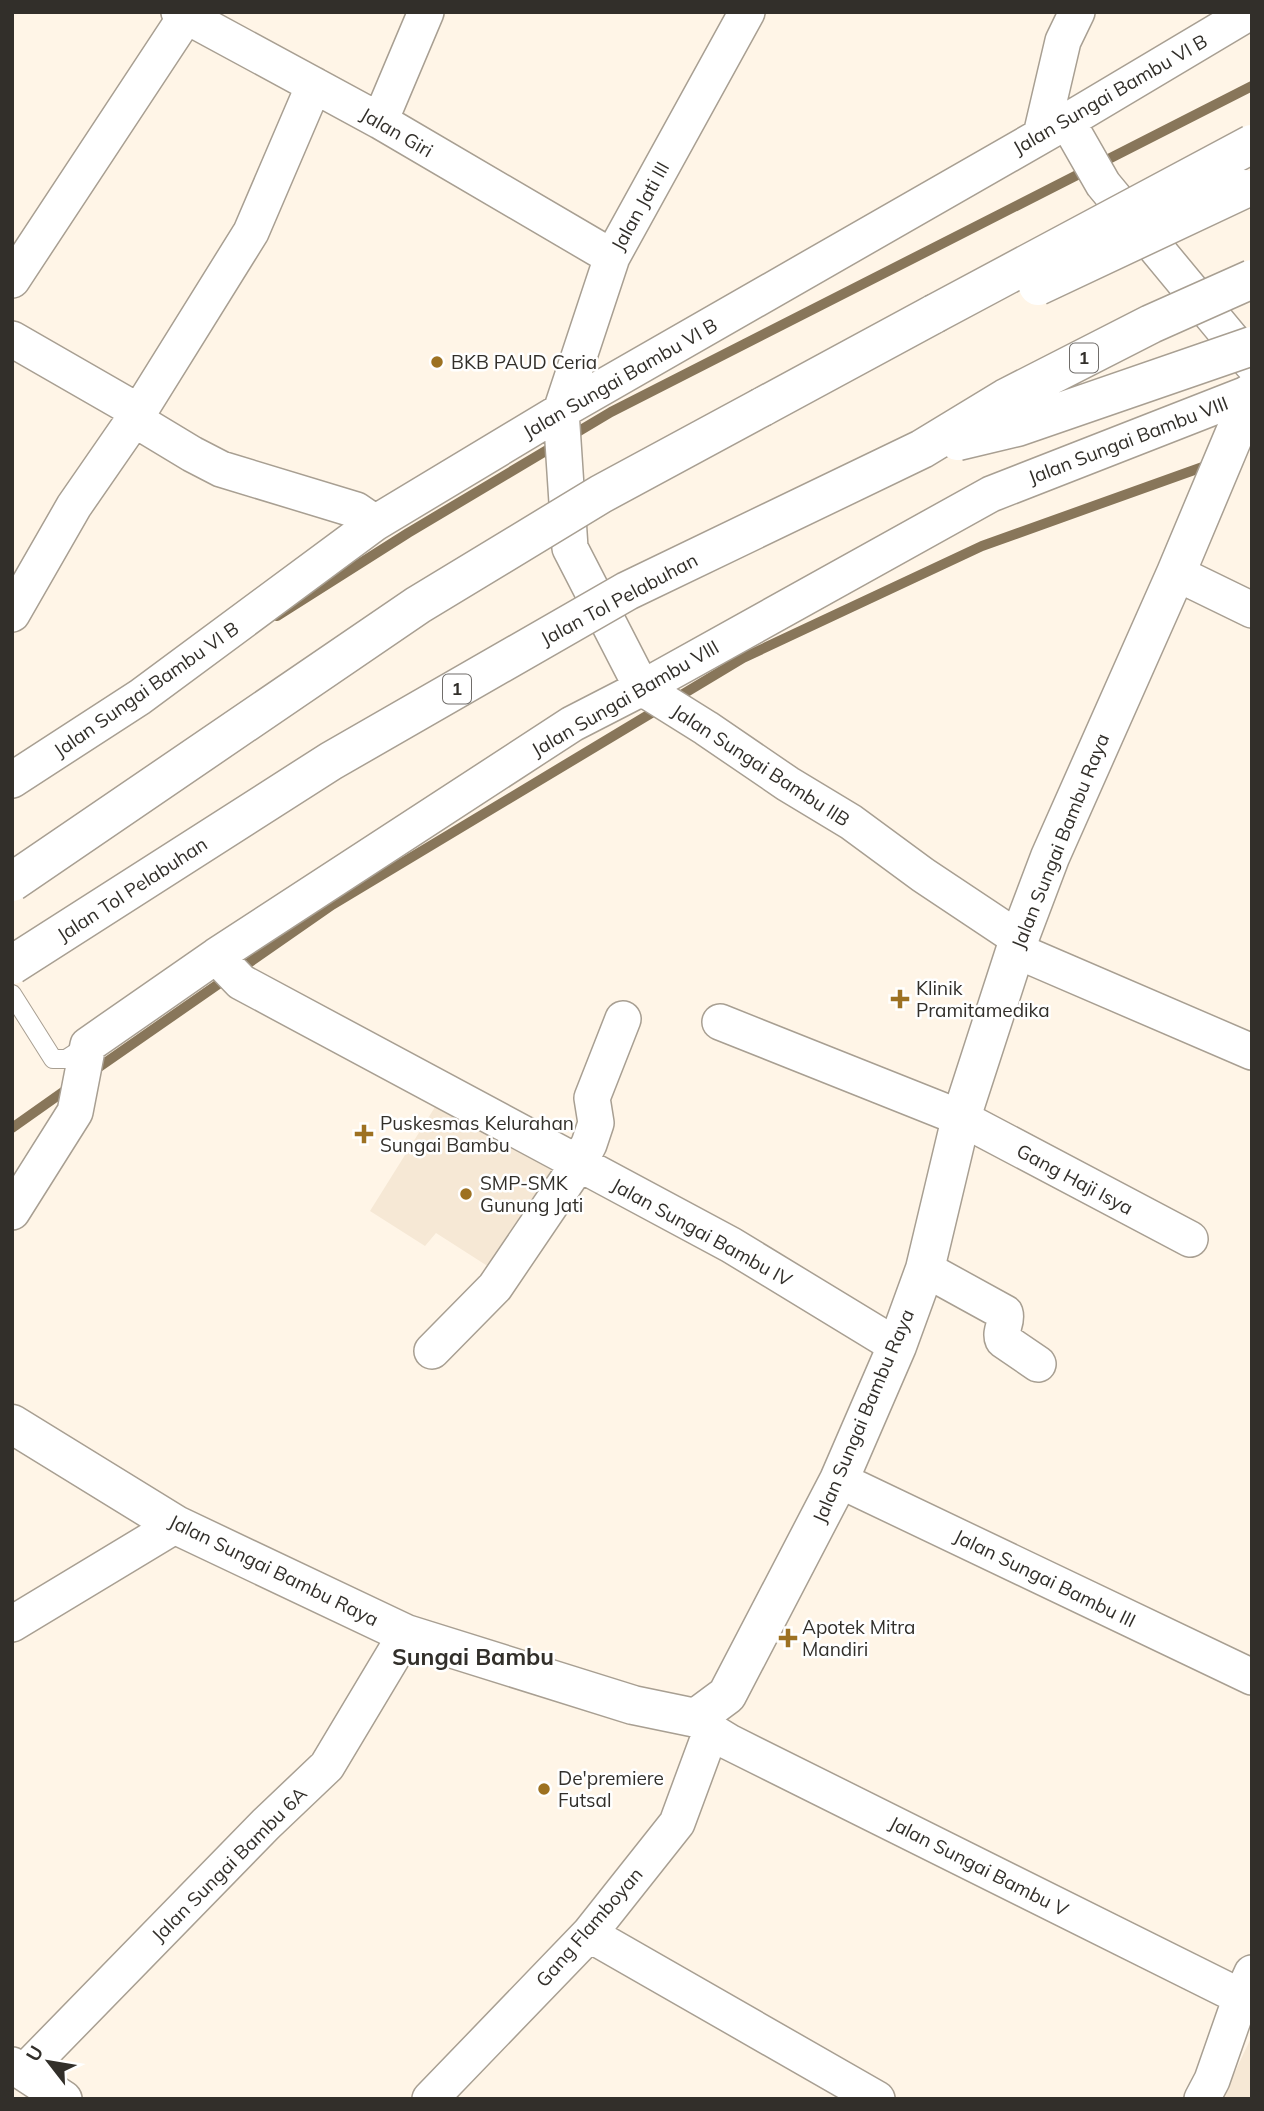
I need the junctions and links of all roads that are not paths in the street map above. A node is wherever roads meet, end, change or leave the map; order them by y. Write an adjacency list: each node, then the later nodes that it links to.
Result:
1 (426, 12): 7 (street)
2 (747, 12): 11 (street, Jalan Jati III)
3 (1077, 12): 8 (street)
4 (1250, 12): 8 (street, Jalan Sungai Bambu VI B)
5 (182, 14): 6 (street, Jalan Giri); 13 (street)
6 (314, 85): 7 (street, Jalan Giri); 19 (street)
7 (380, 121): 11 (street, Jalan Giri)
8 (1054, 128): 17 (street); 20 (street, Jalan Sungai Bambu VI B)
9 (1252, 144): 14 (main road, bridge)
10 (1252, 186): 14 (main road, bridge)
11 (612, 257): 20 (street, Jalan Jati III)
12 (1252, 279): 21 (main road, Jalan Tol Pelabuhan / 1, bridge)
13 (12, 280)
14 (934, 314): 28 (main road, bridge)
15 (12, 339): 19 (street)
16 (1252, 346): 21 (main road, bridge)
17 (1252, 364)
18 (1252, 392): 23 (main road, Jalan Sungai Bambu Raya); 26 (street, Jalan Sungai Bambu VIII)
19 (137, 415): 22 (street); 25 (street)
20 (564, 436): 22 (street, Jalan Sungai Bambu VI B); 26 (street, Jalan Sungai Bambu IIB)
21 (922, 449): 30 (main road, Jalan Tol Pelabuhan / 1, bridge)
22 (375, 523): 27 (street, Jalan Sungai Bambu VI B)
23 (1176, 573): 24 (street); 29 (main road, Jalan Sungai Bambu Raya)
24 (1252, 610)
25 (12, 614)
26 (647, 691): 29 (street, Jalan Sungai Bambu IIB); 31 (street, Jalan Sungai Bambu VIII)
27 (12, 780)
28 (12, 882)
29 (1017, 944): 35 (street, Jalan Sungai Bambu IIB); 37 (main road, Jalan Sungai Bambu Raya)
30 (12, 965)
31 (225, 966): 36 (street, Jalan Sungai Bambu VIII); 38 (street, Jalan Sungai Bambu IV)
32 (12, 994): 36 (lane)
33 (623, 1019): 38 (street)
34 (720, 1022): 37 (street, Gang Haji Isya)
35 (1252, 1052)
36 (86, 1053): 39 (street)
37 (961, 1118): 40 (street, Gang Haji Isya); 41 (main road, Jalan Sungai Bambu Raya)
38 (579, 1163): 42 (street, Jalan Sungai Bambu IV); 43 (street)
39 (12, 1212)
40 (1190, 1239)
41 (925, 1269): 42 (main road, Jalan Sungai Bambu Raya); 44 (street)
42 (897, 1346): 46 (main road, Jalan Sungai Bambu Raya)
43 (432, 1351)
44 (1038, 1364)
45 (12, 1424): 47 (main road, Jalan Sungai Bambu Raya)
46 (839, 1480): 50 (street, Jalan Sungai Bambu III); 51 (main road, Jalan Sungai Bambu Raya)
47 (176, 1525): 48 (street); 49 (main road, Jalan Sungai Bambu Raya)
48 (12, 1624)
49 (406, 1634): 51 (main road, Jalan Sungai Bambu Raya); 54 (street, Jalan Sungai Bambu 6A)
50 (1252, 1677)
51 (703, 1725): 52 (street, Gang Flamboyan); 53 (street, Jalan Sungai Bambu V)
52 (589, 1934): 55 (street); 57 (street, Gang Flamboyan)
53 (1247, 1985): 58 (street)
54 (18, 2069): 56 (street)
55 (869, 2097)
56 (64, 2099)
57 (430, 2099)
58 (1202, 2099)

